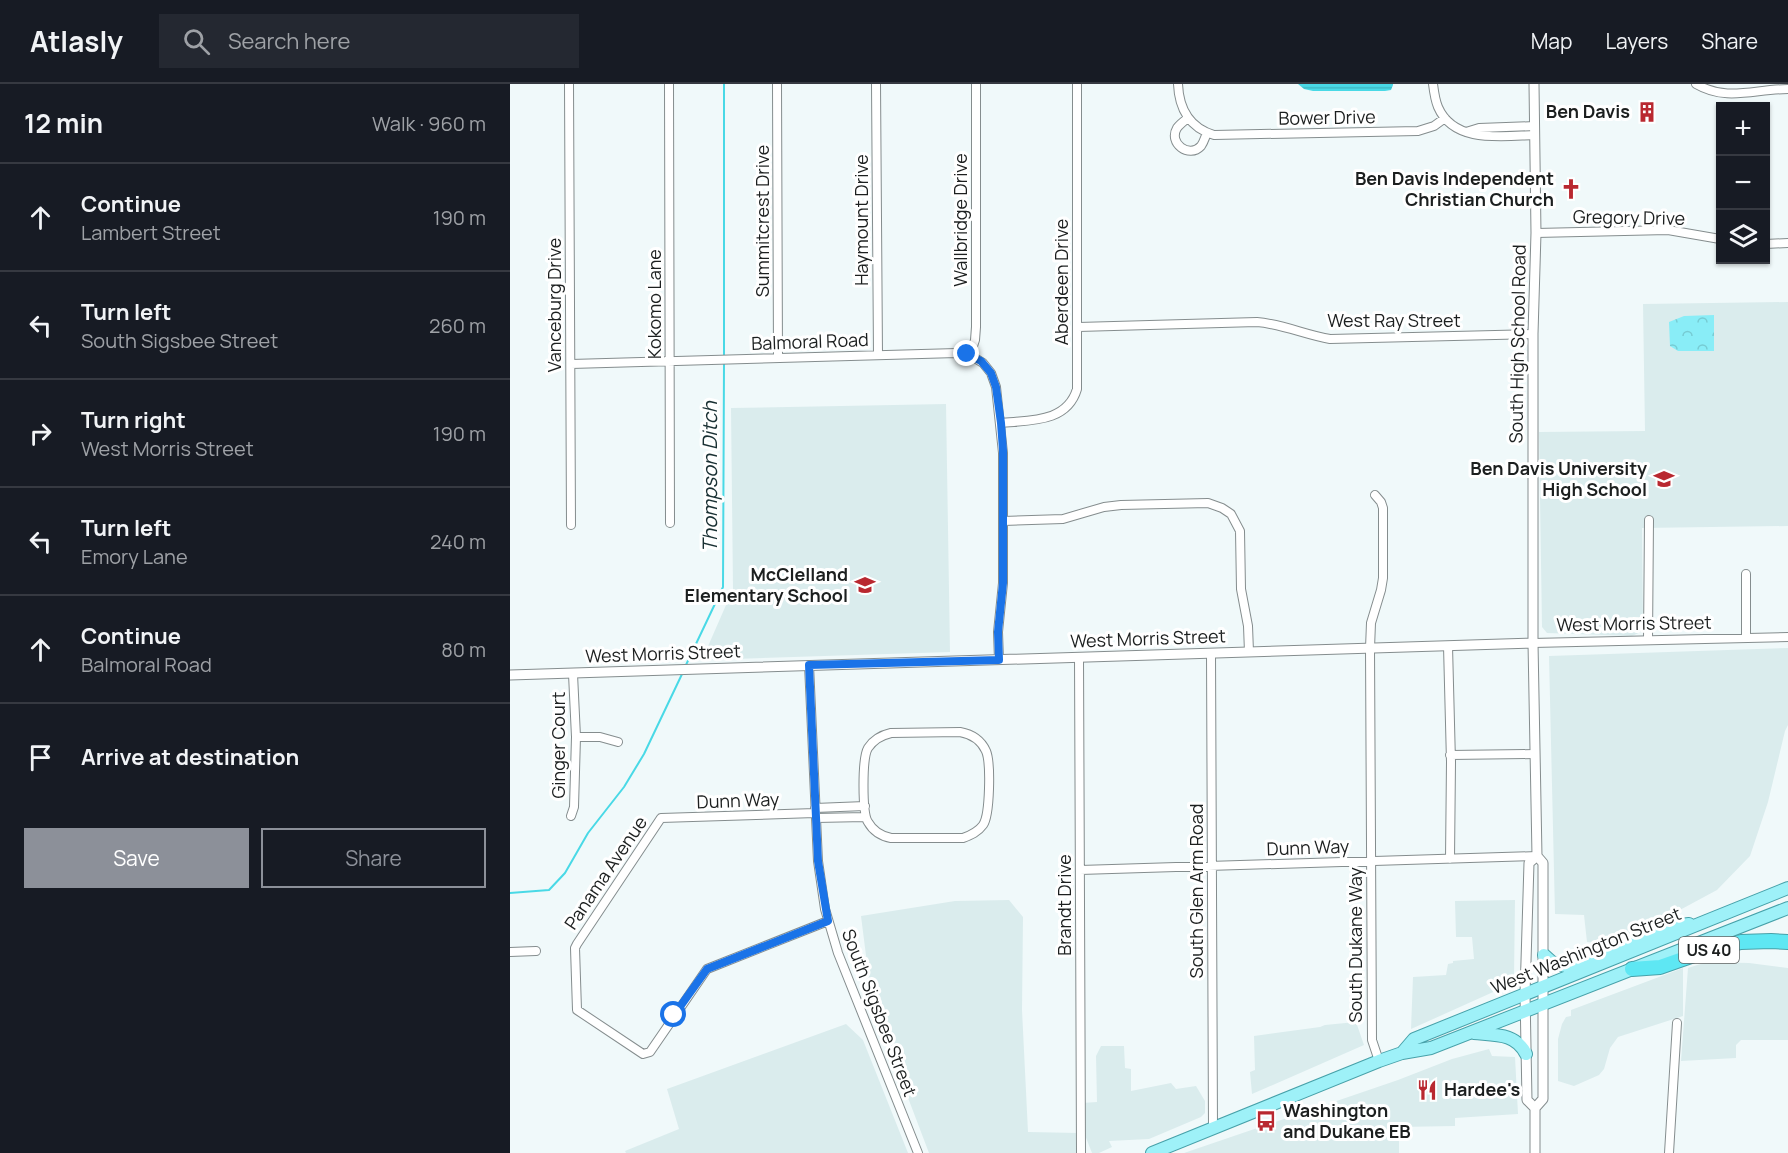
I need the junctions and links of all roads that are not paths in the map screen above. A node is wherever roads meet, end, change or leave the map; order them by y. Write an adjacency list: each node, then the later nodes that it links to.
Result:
1 (569, 84): 26 (street, Vanceburg Drive)
2 (669, 84): 25 (street, Kokomo Lane)
3 (777, 84): 24 (street, Summitcrest Drive)
4 (876, 84): 22 (street, Haymount Drive)
5 (976, 84): 23 (street, Wallbridge Drive)
6 (1077, 84): 20 (street, Aberdeen Drive)
7 (1178, 84): 12 (street)
8 (1433, 84): 13 (street)
9 (1534, 84): 14 (street, South High School Road)
10 (1696, 84): 11 (street)
11 (1788, 89)
12 (1188, 118): 15 (street); 15 (street)
13 (1445, 118): 14 (street); 15 (street, Bower Drive)
14 (1534, 130): 16 (street, South High School Road)
15 (1207, 133)
16 (1536, 233): 17 (street, Gregory Drive); 21 (street, South High School Road)
17 (1716, 238)
18 (1788, 243): 19 (street)
19 (1770, 244)
20 (1078, 327): 21 (street, West Ray Street); 27 (street, Aberdeen Drive)
21 (1533, 334): 37 (street, South High School Road)
22 (878, 355): 23 (street, Balmoral Road); 24 (street, Balmoral Road)
23 (970, 355): 27 (street)
24 (778, 358): 25 (street, Balmoral Road)
25 (670, 361): 26 (street, Balmoral Road); 31 (street, Kokomo Lane)
26 (571, 364): 32 (street, Vanceburg Drive)
27 (1001, 423): 30 (street)
28 (1375, 495): 39 (street, South Dukane Way)
29 (1649, 520): 36 (street)
30 (1003, 521): 40 (street); 43 (street)
31 (670, 523)
32 (571, 525)
33 (1746, 574): 35 (street)
34 (1788, 637): 35 (street, West Morris Street)
35 (1746, 638): 36 (street, West Morris Street)
36 (1648, 640): 37 (street, West Morris Street)
37 (1533, 643): 38 (street, West Morris Street); 49 (street, South High School Road)
38 (1448, 646): 39 (street, West Morris Street); 50 (street)
39 (1370, 648): 40 (street, West Morris Street); 58 (street, South Dukane Way)
40 (1249, 652): 41 (street, West Morris Street)
41 (1211, 653): 42 (street, West Morris Street); 59 (street, South Glen Arm Road)
42 (1079, 657): 43 (street, West Morris Street); 60 (street, Brandt Drive)
43 (999, 660): 44 (street, West Morris Street)
44 (809, 665): 45 (street, West Morris Street); 52 (street, South Sigsbee Street)
45 (573, 674): 46 (street, West Morris Street); 47 (street, Ginger Court)
46 (510, 675)
47 (576, 737): 48 (street); 53 (street, Ginger Court)
48 (618, 742)
49 (1535, 754): 50 (street); 56 (street, South High School Road)
50 (1450, 755): 57 (street)
51 (865, 806): 52 (street); 54 (street); 54 (street)
52 (816, 813): 54 (street); 55 (street, Dunn Way); 63 (street, South Sigsbee Street)
53 (571, 816)
54 (865, 817)
55 (661, 819): 63 (street, Panama Avenue)
56 (1537, 856): 57 (street, Dunn Way); 68 (street, South High School Road); 71 (street, South High School Road)
57 (1450, 859): 58 (street, Dunn Way)
58 (1371, 861): 59 (street, Dunn Way); 78 (street, South Dukane Way)
59 (1212, 866): 60 (street, Dunn Way); 80 (street, South Glen Arm Road)
60 (1080, 870): 82 (street, Brandt Drive)
61 (1788, 888): 64 (main road, West Washington Street / US 40)
62 (1788, 908): 69 (main road, West Washington Street)
63 (828, 921): 81 (street, South Sigsbee Street)
64 (1708, 921): 68 (main road); 70 (main road, West Washington Street / US 40)
65 (1788, 942): 69 (highway, US 40)
66 (536, 951): 67 (street)
67 (510, 952)
68 (1544, 955): 70 (street, South High School Road)
69 (1632, 969): 72 (main road, West Washington Street)
70 (1544, 987): 71 (main road, West Washington Street / US 40); 72 (street, South High School Road)
71 (1525, 994): 73 (street, South High School Road); 76 (main road, West Washington Street / US 40)
72 (1543, 1004): 73 (main road, West Washington Street); 79 (street, South High School Road)
73 (1526, 1011): 75 (main road, West Washington Street); 77 (street, South High School Road)
74 (1677, 1023): 85 (street)
75 (1470, 1033): 76 (main road, West Washington Street); 77 (main road)
76 (1402, 1053): 78 (main road, West Washington Street / US 40)
77 (1526, 1054): 79 (street, South High School Road)
78 (1379, 1061): 80 (main road, West Washington Street / US 40)
79 (1535, 1108): 84 (street, South High School Road)
80 (1213, 1129): 83 (main road, West Washington Street / US 40)
81 (918, 1153)
82 (1081, 1153)
83 (1152, 1153)
84 (1535, 1153)
85 (1670, 1153)

